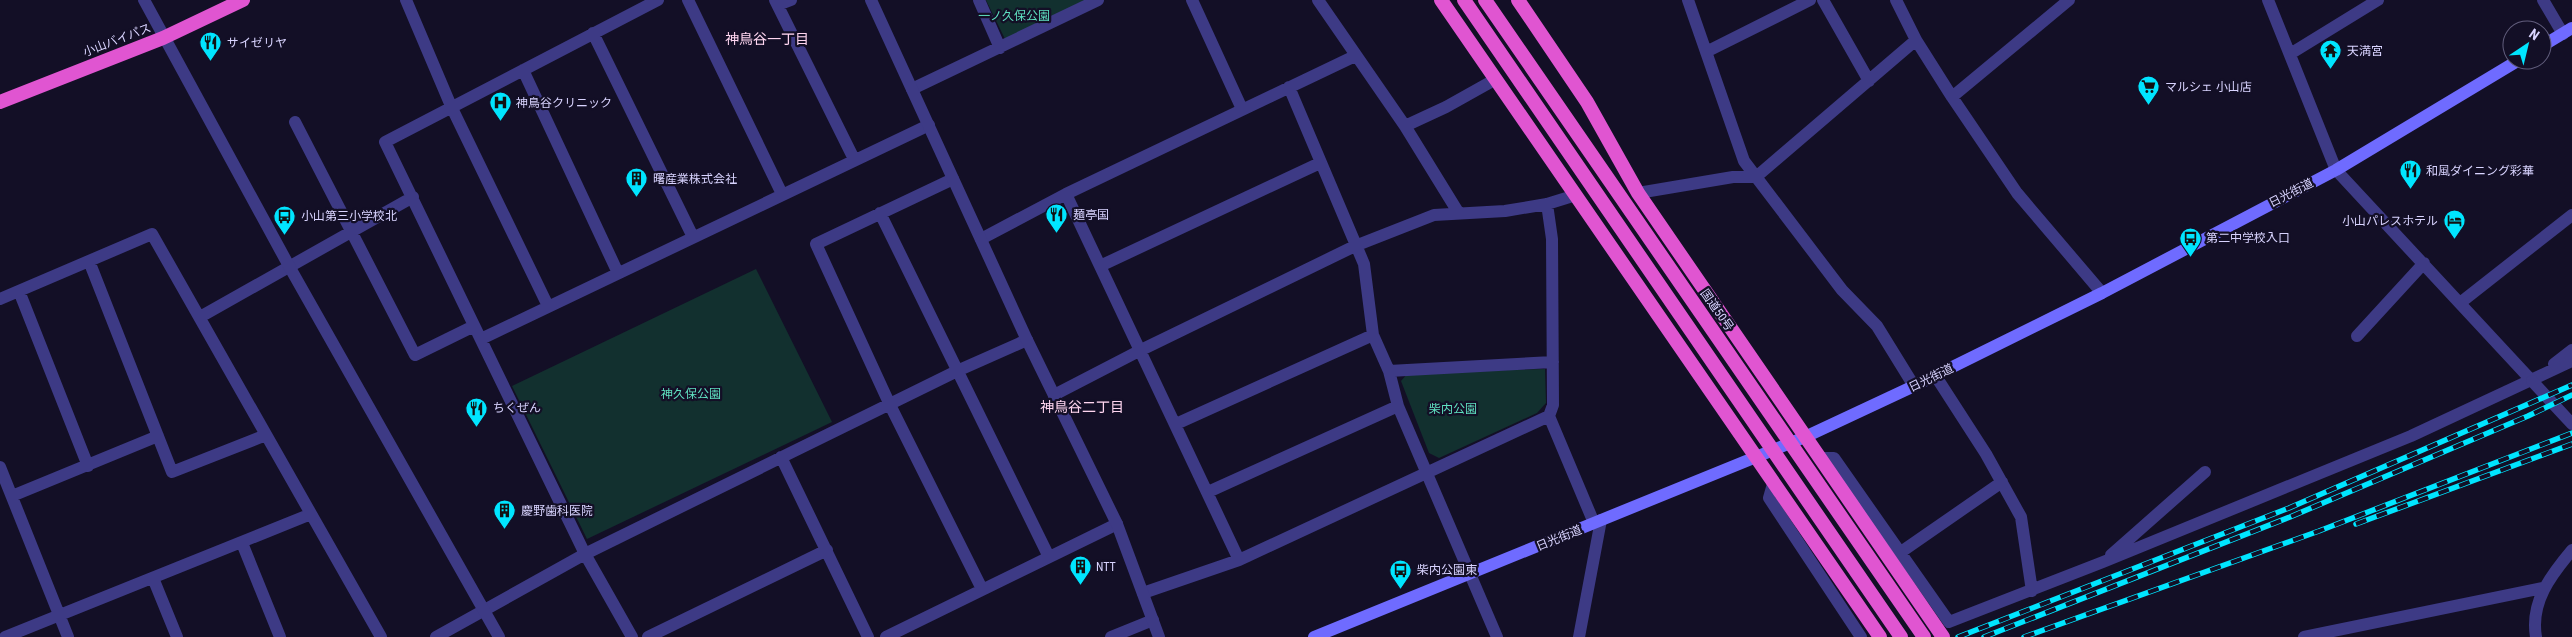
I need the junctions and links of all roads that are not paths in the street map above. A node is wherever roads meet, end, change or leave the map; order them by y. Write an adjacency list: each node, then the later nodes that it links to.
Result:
1 (144, 0): 27 (street)
2 (243, 0): 27 (highway, 小山バイパス)
3 (406, 0): 42 (street)
4 (658, 0): 26 (street)
5 (688, 0): 53 (street)
6 (790, 0): 24 (street)
7 (872, 0): 39 (street)
8 (979, 0): 30 (street)
9 (1098, 0): 30 (street)
10 (1192, 0): 43 (street)
11 (1318, 0): 33 (street)
12 (1441, 0): 36 (highway)
13 (1464, 0): 148 (highway, bridge)
14 (1485, 0): 149 (highway, 国道50号, bridge)
15 (1518, 0): 52 (highway)
16 (1688, 0): 31 (street)
17 (1810, 0): 31 (street)
18 (1823, 0): 37 (street)
19 (2069, 0): 40 (street)
20 (2268, 0): 32 (street)
21 (2378, 0): 32 (street)
22 (2543, 0): 25 (street)
23 (1901, 2): 28 (street)
24 (777, 3): 47 (street)
25 (2567, 31): 29 (main road)
26 (593, 33): 34 (street); 62 (street)
27 (163, 38): 41 (highway, 小山バイパス); 67 (street)
28 (1916, 40): 37 (street); 40 (street)
29 (2552, 40)
30 (1000, 48): 39 (street)
31 (1706, 52): 50 (street)
32 (2290, 54): 49 (street)
33 (1355, 56): 38 (street); 46 (street)
34 (523, 70): 42 (street); 69 (street)
35 (2502, 70): 49 (main road, 日光街道)
36 (1496, 79): 46 (street); 55 (highway)
37 (1869, 80): 50 (street)
38 (1289, 87): 43 (street); 48 (street)
39 (912, 89): 45 (street)
40 (1952, 97): 71 (street)
41 (0, 102)
42 (451, 106): 56 (street); 74 (street)
43 (1242, 109): 54 (street)
44 (295, 122): 61 (street)
45 (928, 125): 47 (street); 51 (street)
46 (1405, 126): 58 (street)
47 (854, 159): 53 (street)
48 (1320, 163): 64 (street); 68 (street)
49 (2336, 170): 66 (street); 71 (main road, 日光街道)
50 (1756, 177): 52 (street); 89 (street)
51 (953, 179): 59 (street); 63 (street)
52 (1638, 193): 98 (highway)
53 (782, 194): 62 (street)
54 (1066, 194): 63 (street); 68 (street)
55 (1576, 195): 57 (street); 99 (highway)
56 (413, 198): 61 (street); 76 (street)
57 (1547, 204): 58 (street); 84 (street)
58 (1458, 212): 64 (street)
59 (880, 213): 85 (street); 91 (street)
60 (2572, 215): 73 (street)
61 (353, 231): 67 (street); 76 (street)
62 (693, 237): 69 (street)
63 (981, 239): 80 (street)
64 (1356, 246): 77 (street); 82 (street)
65 (89, 261): 70 (street); 75 (street); 97 (street)
66 (2424, 263): 73 (street); 78 (street)
67 (289, 266): 75 (street); 127 (street)
68 (1100, 266): 82 (street)
69 (618, 273): 74 (street)
70 (19, 291): 72 (street); 102 (street)
71 (2102, 293): 87 (main road, 日光街道)
72 (0, 299)
73 (2460, 303): 88 (street)
74 (548, 306): 79 (street)
75 (200, 317): 96 (street)
76 (474, 326): 79 (street)
77 (1373, 335): 86 (street); 94 (street)
78 (2357, 336)
79 (480, 340): 117 (street)
80 (1027, 340): 85 (street); 90 (street)
81 (2572, 350): 88 (street)
82 (1139, 351): 90 (street); 94 (street)
83 (2572, 361): 88 (street)
84 (1553, 362): 86 (street); 93 (street)
85 (957, 371): 91 (street); 118 (street)
86 (1389, 371): 92 (street)
87 (1935, 376): 89 (main road, 日光街道); 106 (street)
88 (2532, 381): 95 (street); 120 (street)
89 (1914, 386): 98 (main road, 日光街道)
90 (1054, 395): 112 (street)
91 (890, 405): 100 (street); 124 (street)
92 (1398, 406): 104 (street); 108 (street)
93 (1549, 416): 104 (street); 111 (street)
94 (1176, 424): 108 (street)
95 (2572, 424)
96 (266, 435): 97 (street); 110 (street)
97 (158, 436): 102 (street)
98 (1805, 437): 99 (main road, 日光街道); 101 (highway)
99 (1754, 456): 107 (highway); 111 (main road, 日光街道)
100 (781, 457): 114 (street); 117 (street)
101 (1819, 458): 116 (street); 150 (highway)
102 (88, 466): 109 (street)
103 (0, 467): 109 (street)
104 (1427, 471): 119 (street); 121 (street)
105 (2205, 472): 120 (street)
106 (2002, 482): 116 (street); 125 (street)
107 (1773, 484): 146 (street); 147 (highway)
108 (1208, 492): 119 (street)
109 (12, 496): 128 (street)
110 (312, 514): 113 (street); 134 (street)
111 (1598, 522): 121 (main road, 日光街道); 145 (street)
112 (1116, 524): 118 (street); 126 (street)
113 (242, 543): 122 (street); 133 (street)
114 (826, 550): 138 (street); 139 (street)
115 (2572, 550): 123 (street)
116 (1901, 552): 125 (street)
117 (585, 554): 127 (street); 137 (street)
118 (1050, 557): 124 (street)
119 (1239, 560): 126 (street)
120 (2103, 562): 125 (street)
121 (1468, 574): 143 (main road, 日光街道); 144 (street)
122 (153, 578): 128 (street); 132 (street)
123 (2543, 588): 151 (street); 152 (street)
124 (982, 589): 140 (street)
125 (2032, 591)
126 (1143, 593): 129 (street)
127 (484, 610): 135 (street); 136 (street)
128 (60, 614): 130 (street); 131 (street)
129 (1153, 620): 141 (street); 142 (street)
130 (5, 637)
131 (68, 637)
132 (177, 637)
133 (280, 637)
134 (381, 637)
135 (436, 637)
136 (499, 637)
137 (632, 637)
138 (648, 637)
139 (868, 637)
140 (886, 637)
141 (1111, 637)
142 (1159, 637)
143 (1314, 637)
144 (1496, 637)
145 (1578, 637)
146 (1860, 637)
147 (1880, 637)
148 (1901, 637)
149 (1924, 637)
150 (1943, 637)
151 (2304, 637)
152 (2536, 637)

